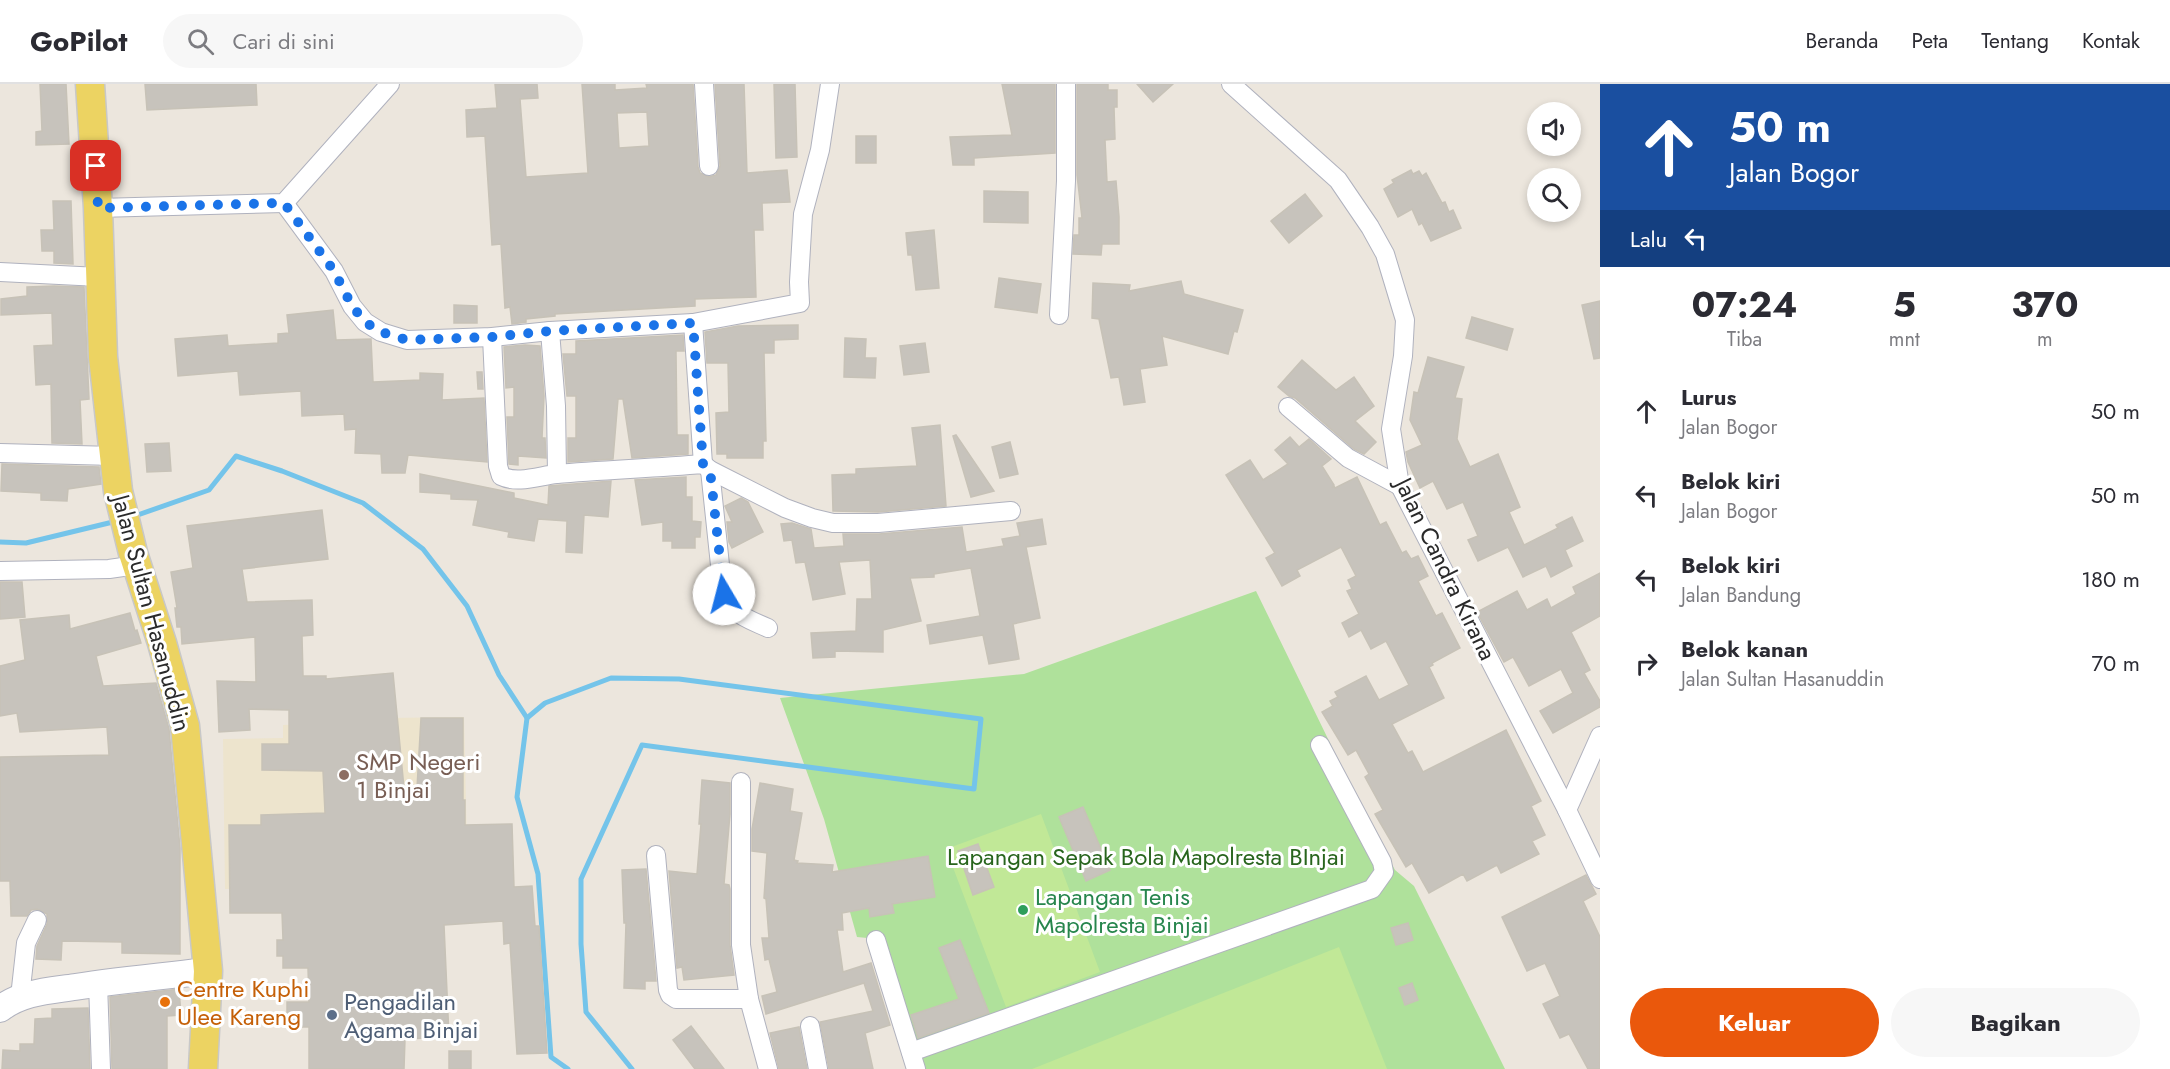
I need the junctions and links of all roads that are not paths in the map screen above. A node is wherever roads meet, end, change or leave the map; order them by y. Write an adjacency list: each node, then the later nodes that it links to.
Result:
1 (90, 84): 9 (main road, Jalan Sultan Hasanuddin)
2 (390, 84): 8 (street)
3 (704, 84): 7 (street)
4 (830, 84): 13 (street)
5 (1065, 84): 12 (street)
6 (1231, 84): 21 (street, Jalan Candra Kirana)
7 (709, 165)
8 (284, 203): 9 (street); 15 (street)
9 (98, 208): 11 (main road, Jalan Sultan Hasanuddin)
10 (0, 272): 11 (street)
11 (99, 277): 18 (main road, Jalan Sultan Hasanuddin)
12 (1059, 315)
13 (693, 323): 14 (street); 19 (street)
14 (550, 331): 15 (street); 20 (street)
15 (492, 337): 20 (street)
16 (1288, 407): 21 (street)
17 (0, 453): 18 (street)
18 (114, 456): 23 (main road, Jalan Sultan Hasanuddin)
19 (706, 467): 20 (street); 22 (street); 25 (street)
20 (557, 474)
21 (1400, 486): 29 (street, Jalan Candra Kirana)
22 (1011, 511)
23 (134, 556): 24 (street); 34 (main road, Jalan Sultan Hasanuddin)
24 (0, 571)
25 (768, 628)
26 (1600, 736): 29 (street)
27 (1320, 745): 39 (street)
28 (741, 782): 36 (street)
29 (1567, 810): 31 (street, Jalan Candra Kirana)
30 (656, 855): 36 (street)
31 (1600, 879)
32 (37, 920): 37 (street)
33 (876, 940): 39 (street)
34 (208, 971): 35 (street); 41 (main road, Jalan Sultan Hasanuddin)
35 (98, 983): 37 (street); 40 (street)
36 (749, 999): 42 (street)
37 (10, 1003)
38 (810, 1026): 43 (street)
39 (913, 1060)
40 (101, 1069)
41 (203, 1069)
42 (768, 1069)
43 (818, 1069)

